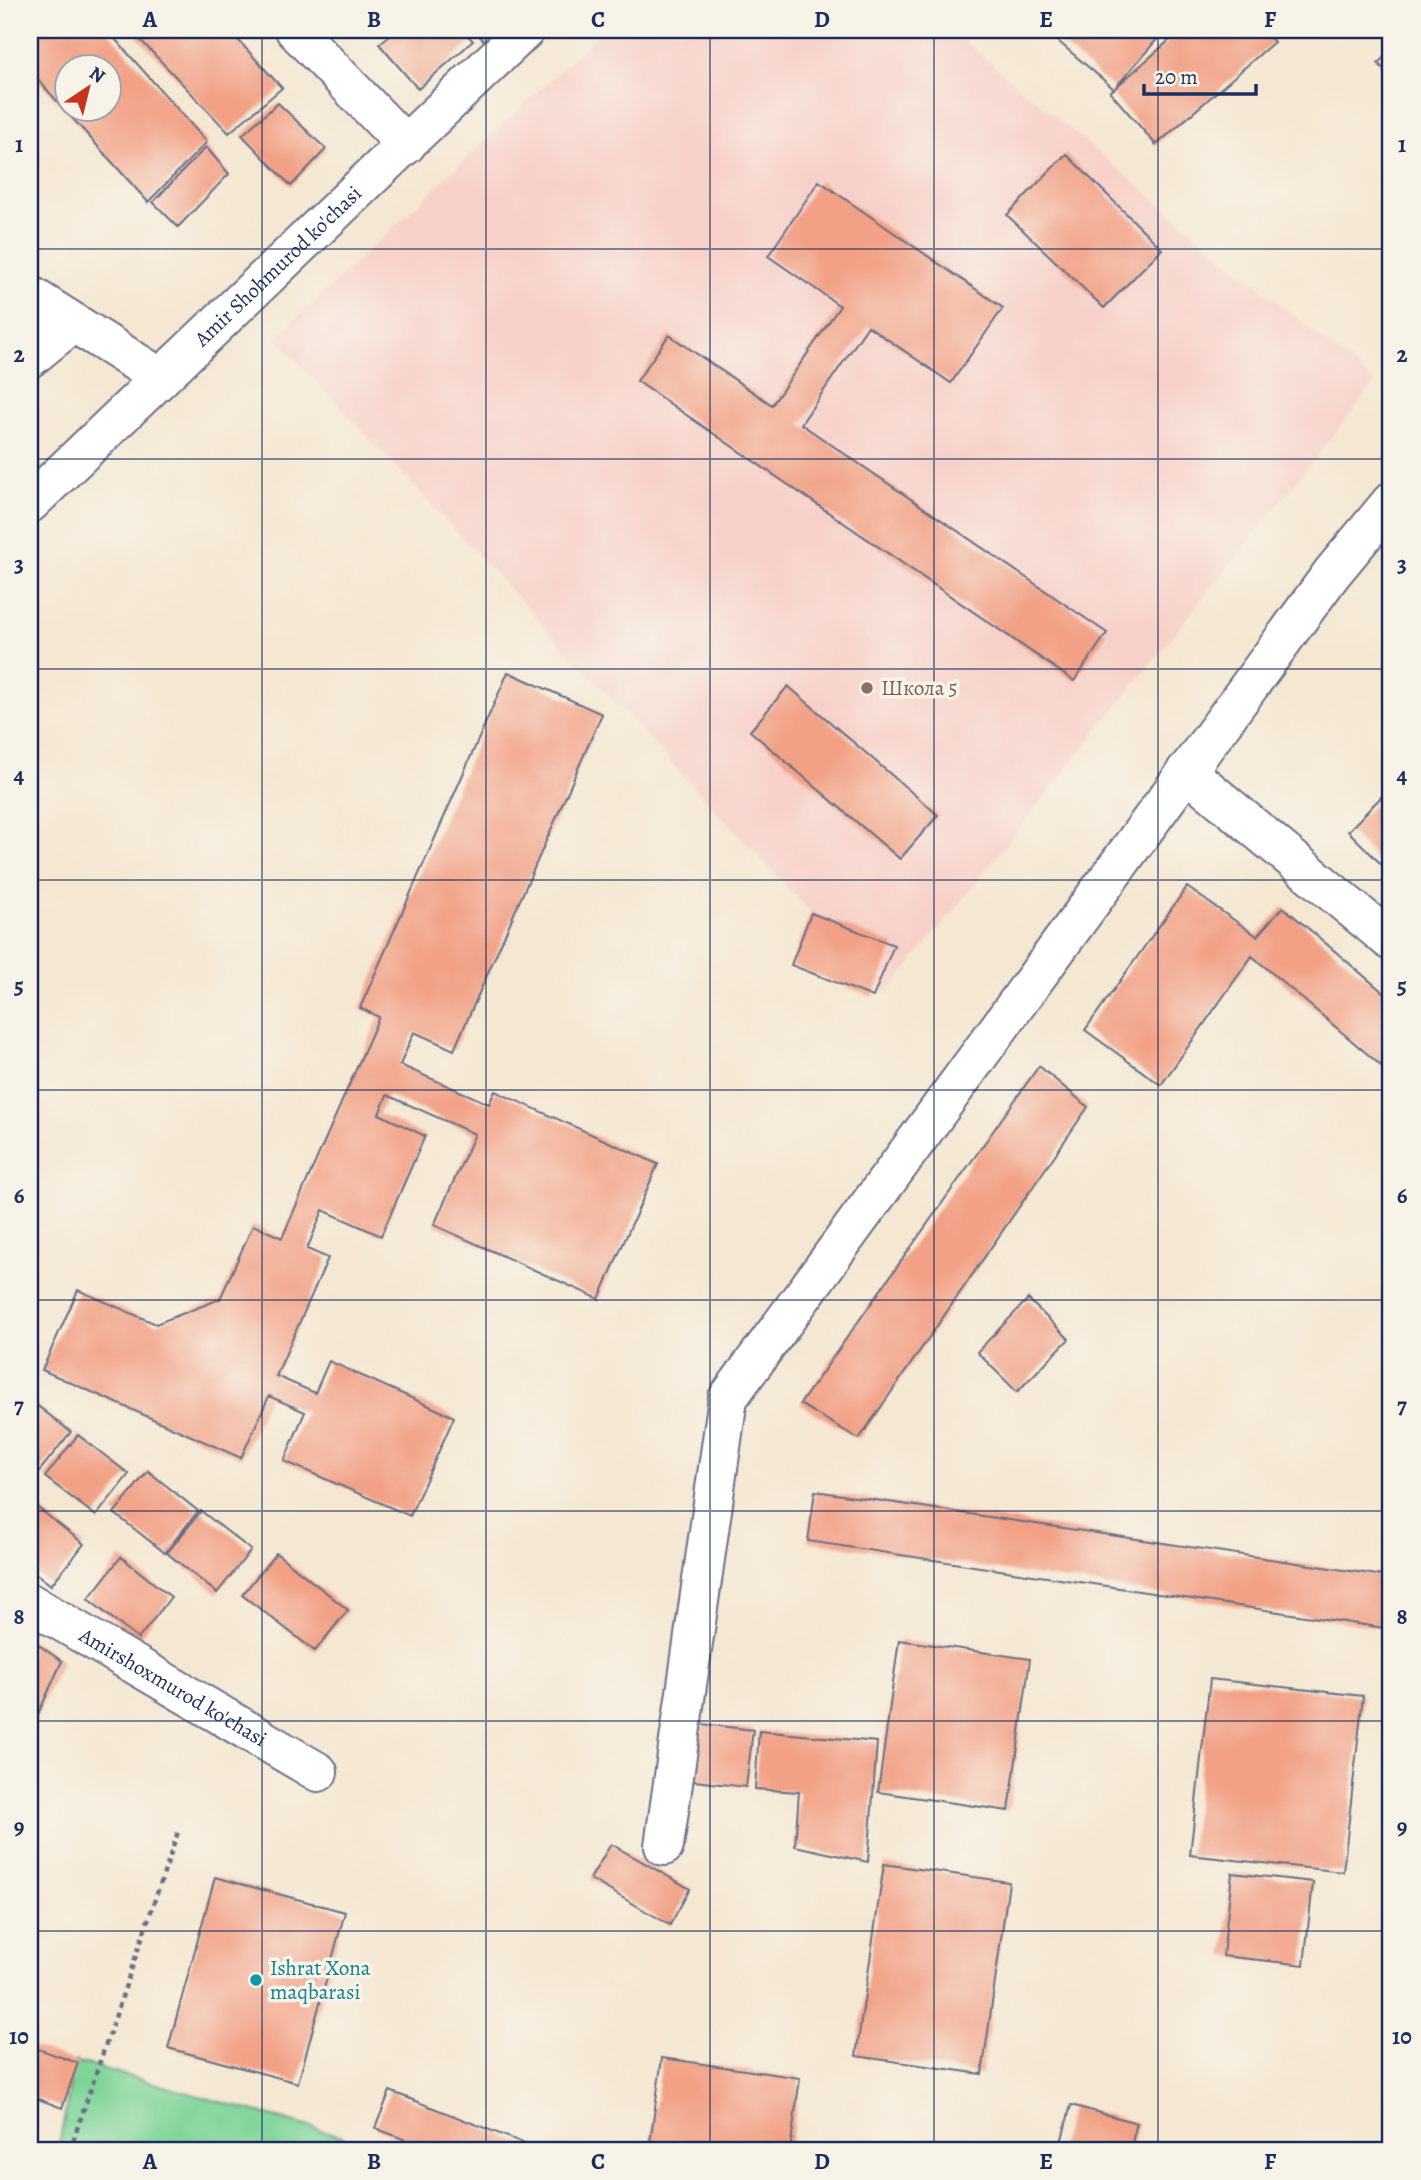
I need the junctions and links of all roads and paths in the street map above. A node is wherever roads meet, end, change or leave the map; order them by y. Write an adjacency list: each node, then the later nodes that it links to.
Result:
1 (295, 30): 3 (street)
2 (525, 30): 3 (street, Amir Shohmurod ko'chasi)
3 (406, 145): 7 (street, Amir Shohmurod ko'chasi)
4 (30, 295): 5 (street)
5 (73, 323): 6 (street); 7 (street)
6 (30, 358)
7 (161, 378): 9 (street, Amir Shohmurod ko'chasi)
8 (1391, 502): 10 (street)
9 (30, 503)
10 (1186, 771): 11 (street); 15 (street)
11 (1391, 941)
12 (30, 1603): 13 (street, Amirshoxmurod ko'chasi)
13 (318, 1772)
14 (179, 1829): 16 (path)
15 (664, 1846)
16 (70, 2150)

